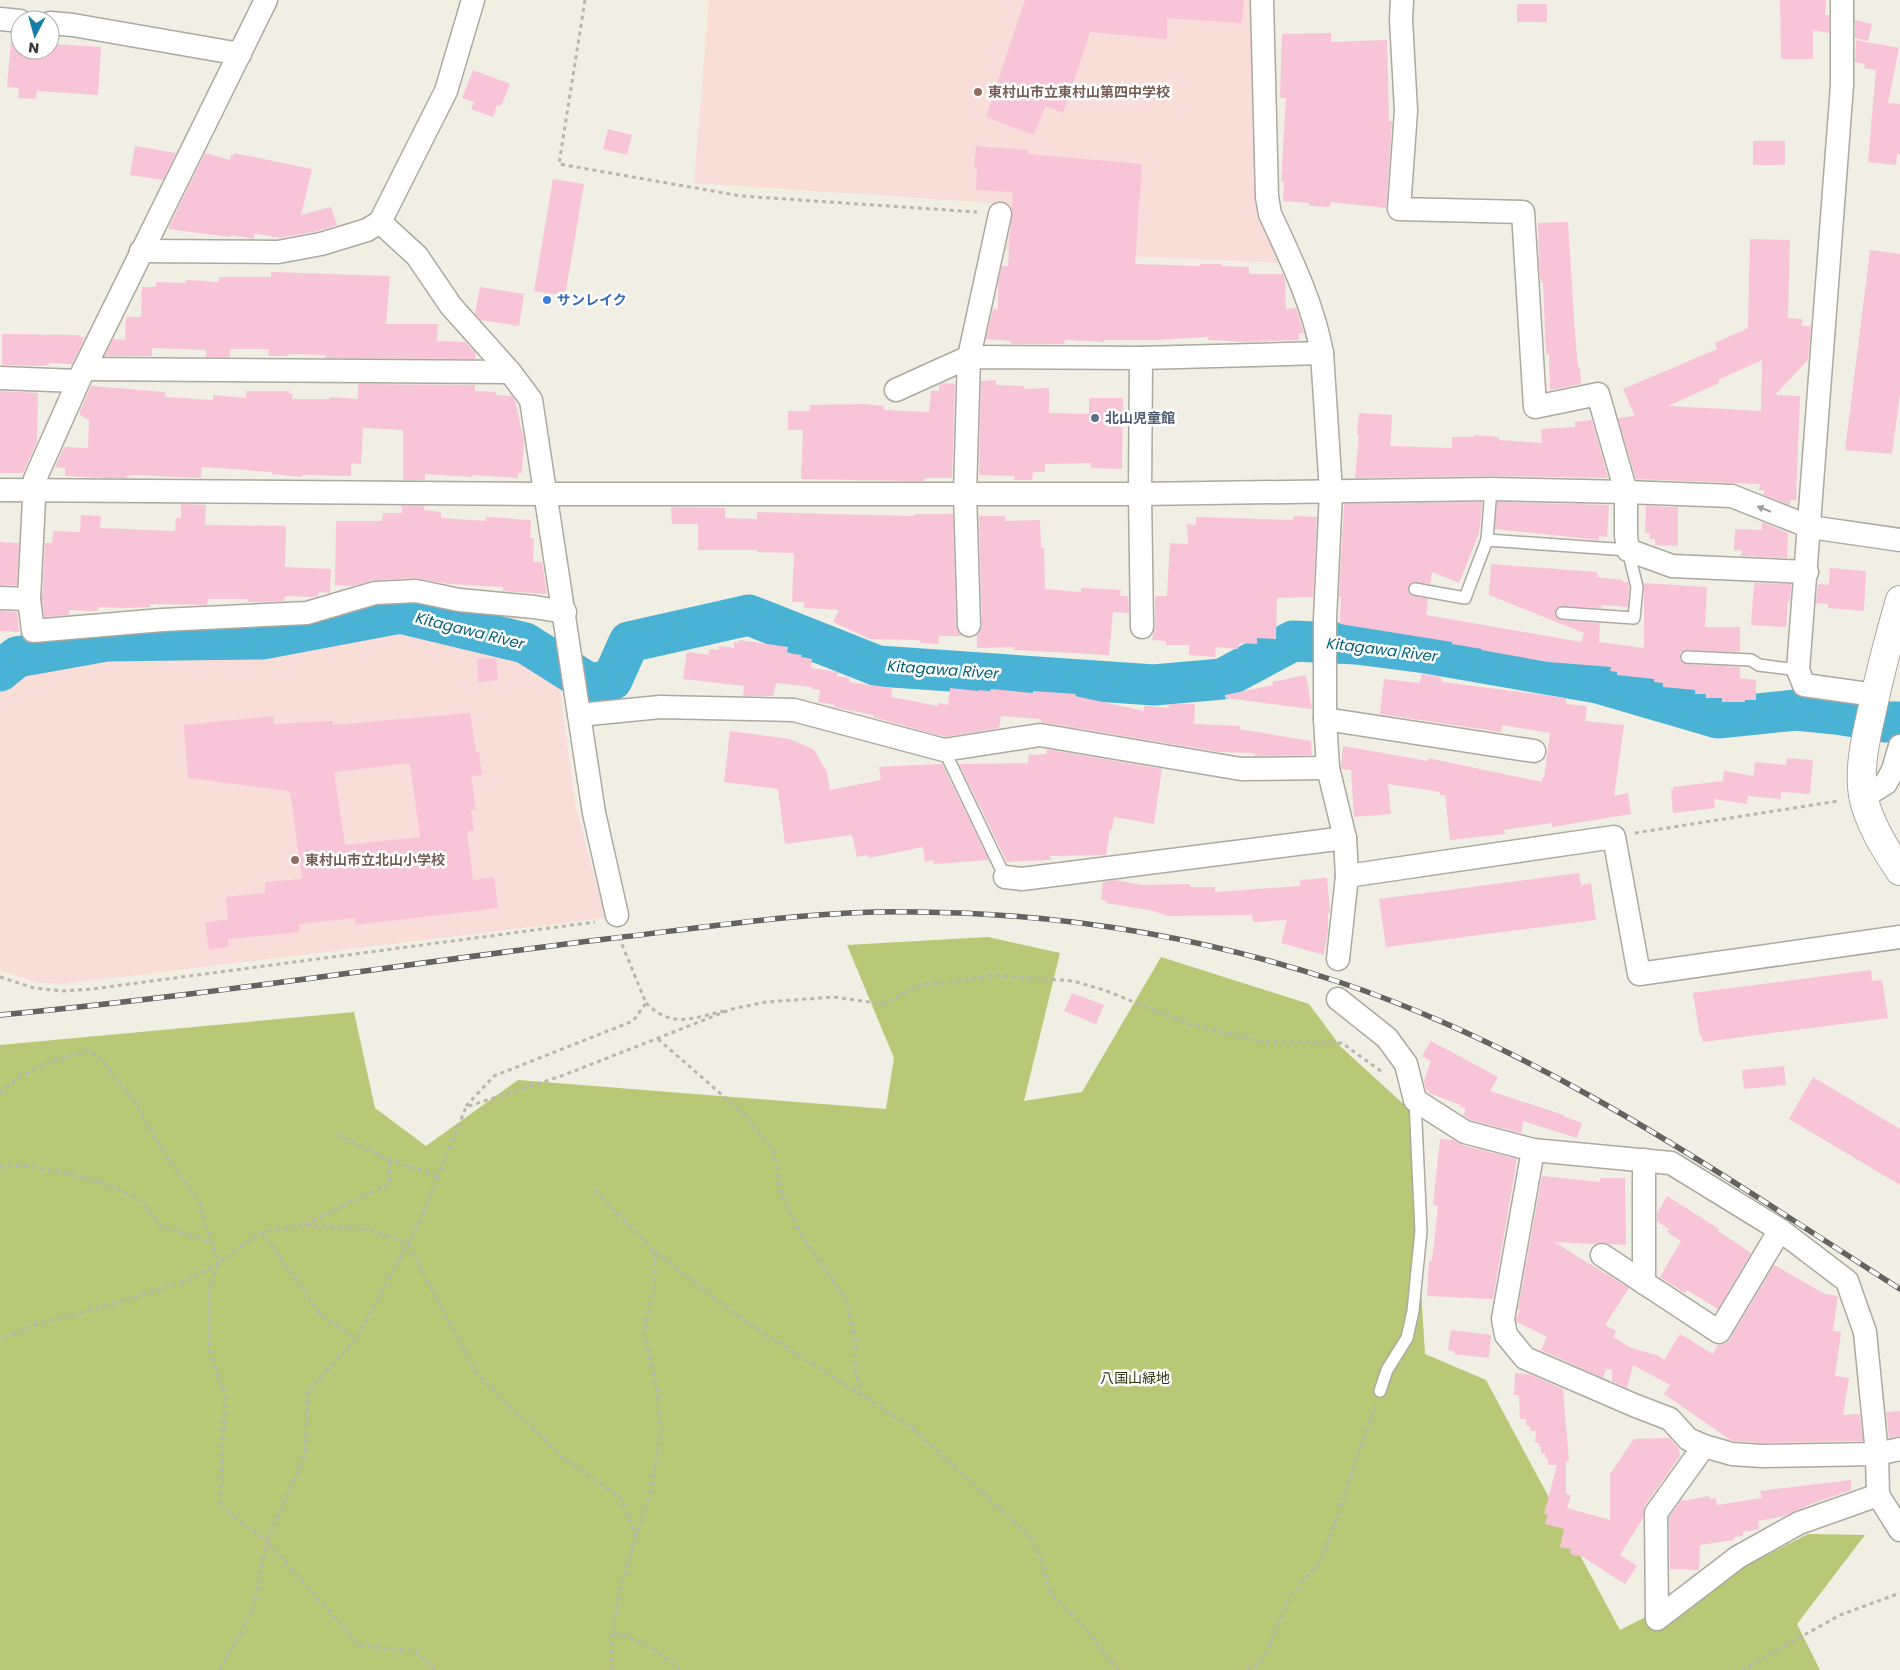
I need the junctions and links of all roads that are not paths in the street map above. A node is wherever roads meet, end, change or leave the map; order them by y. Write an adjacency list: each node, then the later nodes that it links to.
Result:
1 (266, 0): 7 (street)
2 (473, 0): 9 (street)
3 (1262, 0): 11 (street)
4 (1402, 0): 22 (street)
5 (1842, 0): 26 (street)
6 (60, 24): 7 (street)
7 (240, 54): 10 (street)
8 (1000, 214): 12 (street)
9 (380, 222): 10 (street); 14 (street)
10 (141, 252): 15 (street)
11 (1322, 353): 13 (street); 21 (street)
12 (969, 357): 13 (street); 17 (street); 23 (street)
13 (1141, 358): 25 (street)
14 (510, 372): 15 (street); 24 (street)
15 (81, 375): 16 (street); 20 (street)
16 (0, 378)
17 (896, 390)
18 (1491, 489): 21 (street); 22 (street); 27 (lane)
19 (0, 490): 20 (street)
20 (34, 490): 24 (street); 33 (street)
21 (1331, 492): 25 (street); 43 (street)
22 (1626, 492): 26 (street, one-way to 22); 29 (street)
23 (965, 493): 24 (street); 25 (street); 37 (street)
24 (546, 494): 36 (street)
25 (1140, 494): 38 (street)
26 (1810, 527): 28 (street); 30 (street)
27 (1487, 540): 29 (lane); 31 (lane)
28 (1900, 540)
29 (1628, 550): 30 (street); 35 (lane)
30 (1807, 572): 40 (street)
31 (1415, 588)
32 (0, 598): 33 (street)
33 (29, 598): 36 (street)
34 (1900, 600): 41 (street)
35 (1562, 613)
36 (566, 622): 42 (street)
37 (969, 625)
38 (1142, 628)
39 (1687, 657): 40 (lane)
40 (1798, 670): 41 (street)
41 (1883, 683): 48 (street)
42 (579, 716): 45 (street); 53 (street)
43 (1325, 719): 46 (street); 47 (street)
44 (1900, 746): 48 (street)
45 (944, 750): 47 (street); 52 (lane)
46 (1534, 751)
47 (1328, 768): 49 (street)
48 (1864, 797): 50 (street)
49 (1345, 838): 51 (street); 52 (street)
50 (1900, 871)
51 (1346, 876): 54 (street); 55 (street)
52 (1005, 877)
53 (615, 916)
54 (1900, 937)
55 (1338, 959)
56 (1338, 999): 57 (street)
57 (1414, 1097): 58 (street); 63 (lane)
58 (1533, 1150): 59 (street); 64 (street)
59 (1644, 1160): 60 (street); 62 (street)
60 (1780, 1230): 62 (street); 66 (street)
61 (1602, 1255): 62 (street)
62 (1644, 1282)
63 (1380, 1391)
64 (1704, 1446): 66 (street); 67 (street)
65 (1900, 1449): 66 (street)
66 (1877, 1454): 67 (street)
67 (1878, 1495): 68 (street)
68 (1900, 1530)

